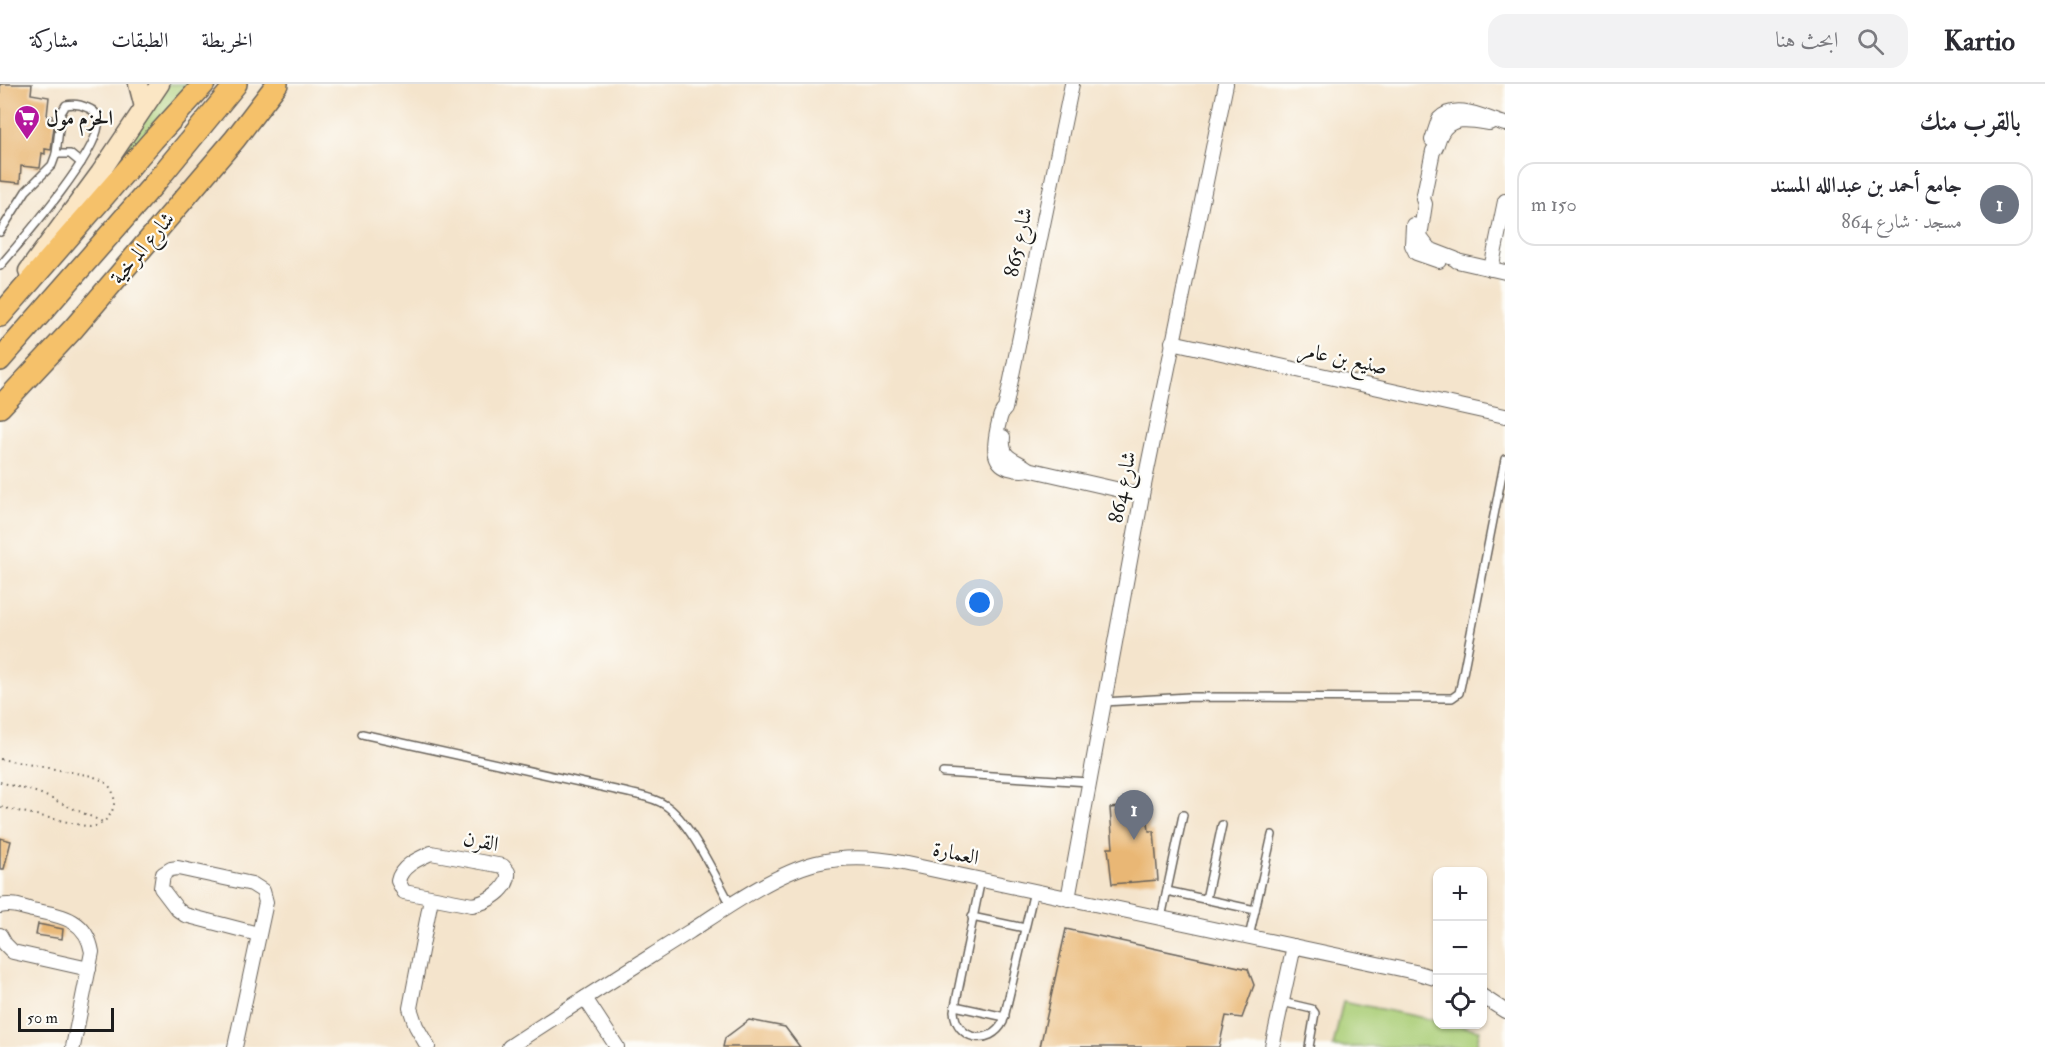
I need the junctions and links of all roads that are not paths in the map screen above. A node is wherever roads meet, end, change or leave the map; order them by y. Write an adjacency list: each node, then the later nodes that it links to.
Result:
1 (138, 84): 8 (main road)
2 (160, 84): 8 (main road)
3 (204, 84): 18 (highway)
4 (236, 84): 20 (highway, شارع المرخية)
5 (277, 84): 21 (highway, شارع المرخية)
6 (1072, 84): 24 (street, شارع 865)
7 (1226, 84): 19 (street, شارع 864)
8 (144, 107): 17 (main road)
9 (1499, 122): 15 (street)
10 (56, 154): 11 (lane); 11 (lane); 13 (lane)
11 (81, 163): 14 (lane)
12 (1505, 201): 15 (street)
13 (0, 232)
14 (0, 266)
15 (1491, 269): 16 (street)
16 (1505, 272)
17 (0, 307)
18 (0, 316)
19 (1172, 342): 22 (street, صنيع بن عامر); 24 (street, شارع 864)
20 (0, 360)
21 (0, 407)
22 (1505, 416)
23 (1505, 459): 25 (lane)
24 (1142, 495): 25 (street, شارع 864)
25 (1104, 702): 28 (street, شارع 864)
26 (362, 734): 38 (lane)
27 (943, 773): 28 (lane)
28 (1089, 782): 36 (street, شارع 864)
29 (1183, 815): 34 (lane)
30 (1222, 825): 37 (lane)
31 (1272, 835): 40 (lane)
32 (981, 879): 33 (street, العمارة); 38 (street, العمارة); 41 (lane)
33 (1034, 891): 36 (street, العمارة); 43 (lane)
34 (1167, 891): 37 (lane); 42 (lane)
35 (431, 898): 35 (street, القرن); 58 (street)
36 (1068, 899): 42 (street, العمارة)
37 (1206, 899): 40 (lane)
38 (731, 905): 50 (street, العمارة)
39 (0, 906): 48 (street)
40 (1255, 910): 46 (lane)
41 (972, 917): 43 (lane); 53 (lane)
42 (1161, 918): 46 (street, العمارة)
43 (1025, 928): 55 (lane)
44 (0, 934): 48 (street)
45 (258, 934): 45 (street); 57 (street)
46 (1249, 937): 47 (street, العمارة)
47 (1294, 946): 49 (street, العمارة); 52 (street)
48 (89, 969): 56 (street)
49 (1433, 978)
50 (585, 998): 59 (street, العمارة); 60 (street)
51 (1487, 999): 54 (street)
52 (1282, 1002): 61 (street); 62 (lane)
53 (955, 1006): 55 (lane); 55 (lane)
54 (1505, 1011)
55 (1005, 1017)
56 (73, 1047)
57 (235, 1047)
58 (428, 1047)
59 (509, 1047)
60 (617, 1047)
61 (1272, 1047)
62 (1309, 1047)

